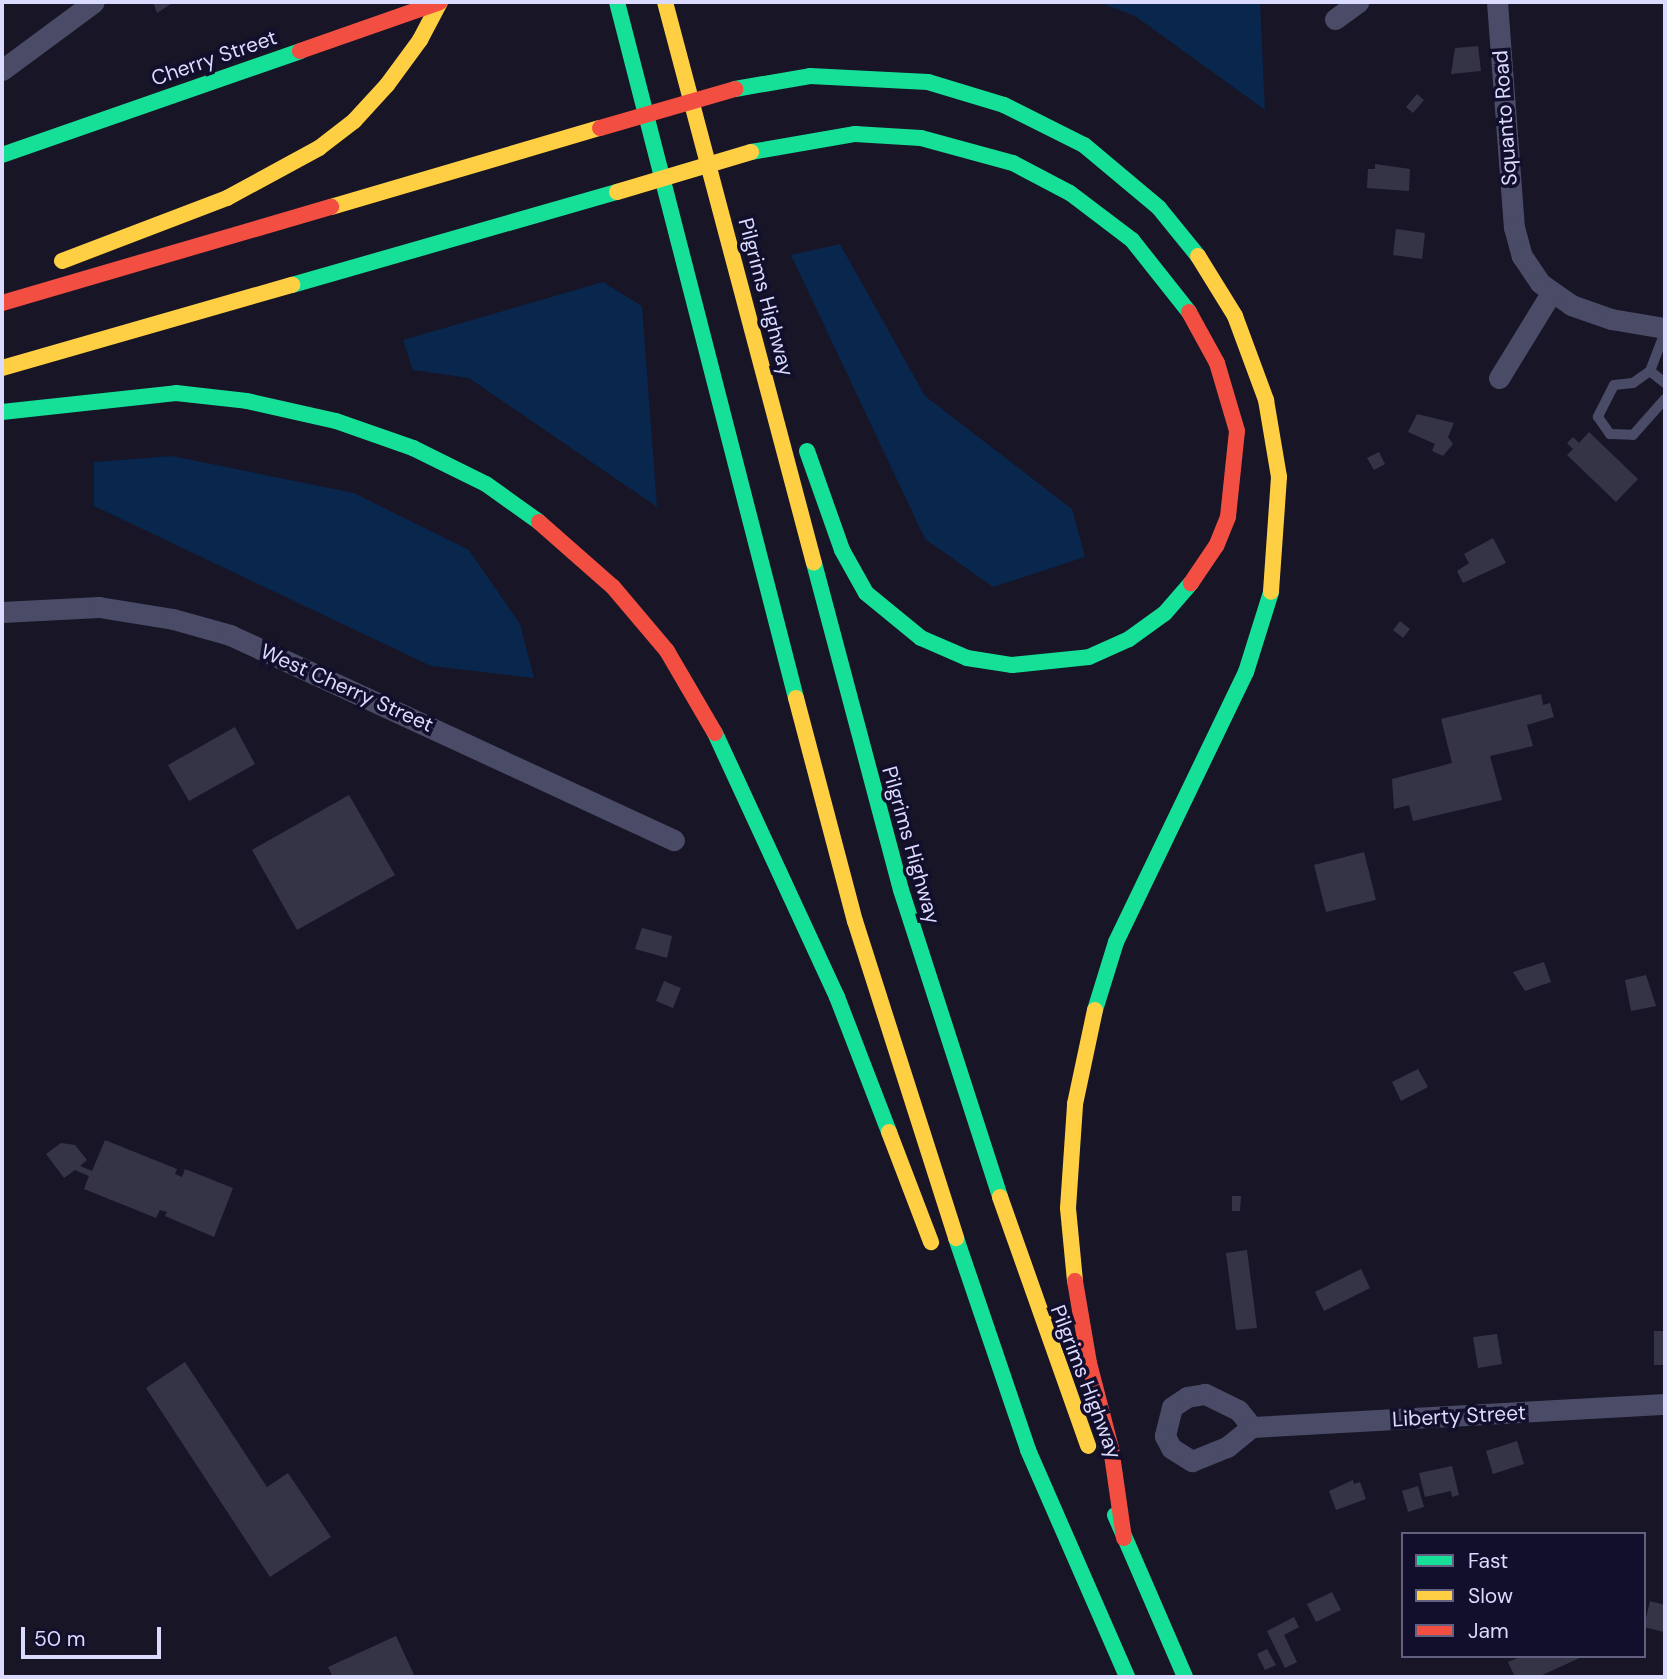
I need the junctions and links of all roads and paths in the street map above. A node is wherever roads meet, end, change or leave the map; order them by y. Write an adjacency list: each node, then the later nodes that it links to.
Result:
1 (94, 2): 8 (street)
2 (440, 2): 9 (main road, Cherry Street); 10 (main road)
3 (617, 2): 27 (main road)
4 (665, 2): 14 (main road, Pilgrims Highway)
5 (1358, 2): 7 (street)
6 (1497, 2): 11 (street, Squanto Road)
7 (1335, 19)
8 (2, 70)
9 (2, 155)
10 (51, 265)
11 (1551, 293): 13 (street); 17 (street)
12 (2, 303): 28 (main road, bridge)
13 (1665, 330): 16 (lane)
14 (762, 364): 15 (main road, bridge); 28 (main road, Pilgrims Highway)
15 (3, 367)
16 (1650, 371): 18 (lane); 19 (lane)
17 (1499, 378)
18 (1665, 383)
19 (1665, 399)
20 (7, 412): 23 (main road)
21 (2, 612): 22 (street, West Cherry Street)
22 (674, 840)
23 (937, 1258)
24 (976, 1355): 27 (main road)
25 (1665, 1404): 26 (street, Liberty Street)
26 (1252, 1427)
27 (1028, 1450): 29 (main road)
28 (1124, 1538): 30 (main road, Pilgrims Highway)
29 (1127, 1677)
30 (1185, 1677)

